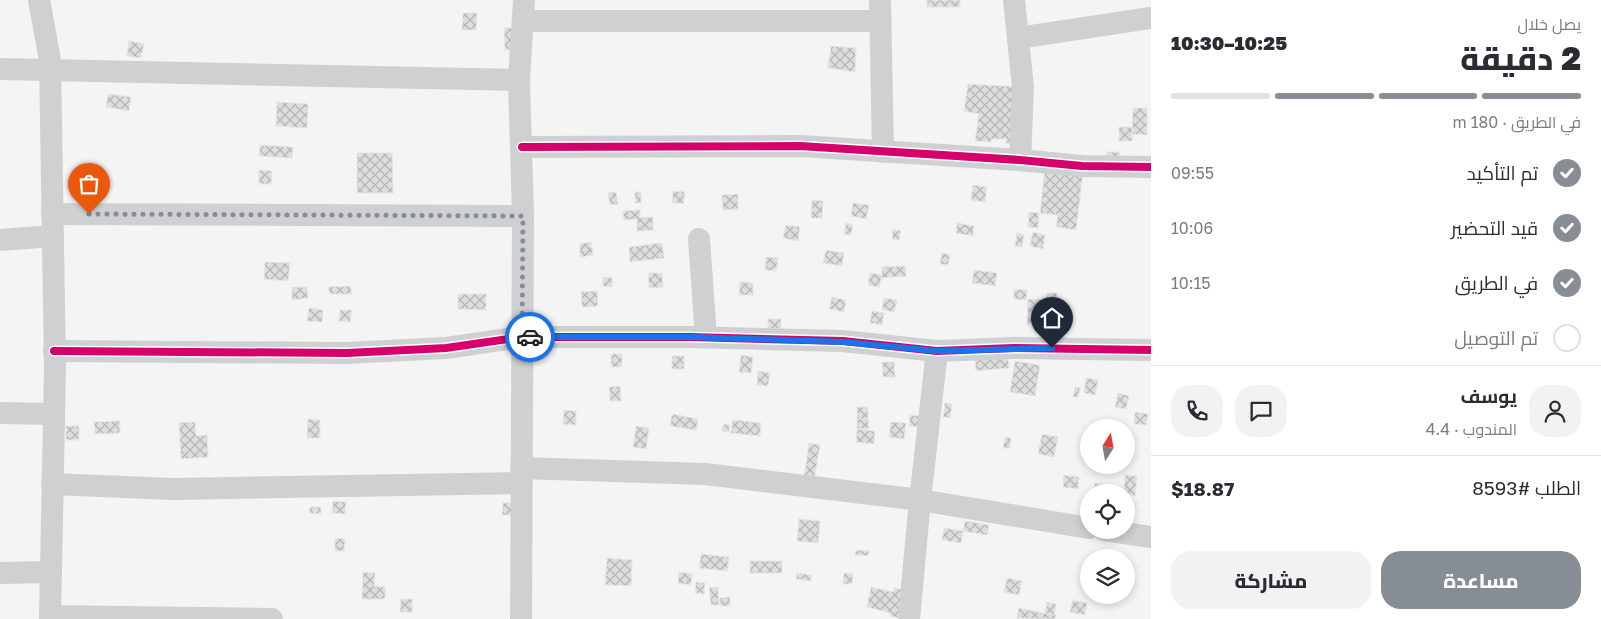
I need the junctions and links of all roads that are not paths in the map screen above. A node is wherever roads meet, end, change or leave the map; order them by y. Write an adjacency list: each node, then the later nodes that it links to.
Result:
1 (38, 0): 8 (street)
2 (1014, 0): 6 (street)
3 (524, 10): 4 (street); 9 (street)
4 (880, 10): 11 (street)
5 (1151, 18): 6 (street)
6 (1018, 38): 12 (street)
7 (0, 69): 8 (street)
8 (50, 70): 9 (street); 15 (street)
9 (519, 80): 10 (street)
10 (522, 147): 11 (street); 14 (street)
11 (883, 152): 12 (street)
12 (1020, 160): 13 (street)
13 (1151, 167)
14 (523, 216): 15 (street); 18 (street)
15 (52, 225): 17 (street); 21 (street)
16 (699, 239): 19 (street)
17 (0, 240)
18 (522, 337): 19 (street); 21 (street); 25 (street)
19 (706, 338): 22 (street)
20 (1151, 350): 22 (street)
21 (54, 351): 24 (street)
22 (937, 351): 27 (street)
23 (0, 413): 24 (street)
24 (54, 414): 26 (street)
25 (521, 476): 26 (street); 27 (street); 35 (street)
26 (52, 484): 31 (street)
27 (920, 500): 28 (street); 36 (street)
28 (1080, 527)
29 (1135, 535): 30 (street)
30 (1151, 537)
31 (51, 572): 32 (street); 33 (street)
32 (0, 573)
33 (50, 617): 34 (street)
34 (272, 619)
35 (521, 619)
36 (909, 619)

